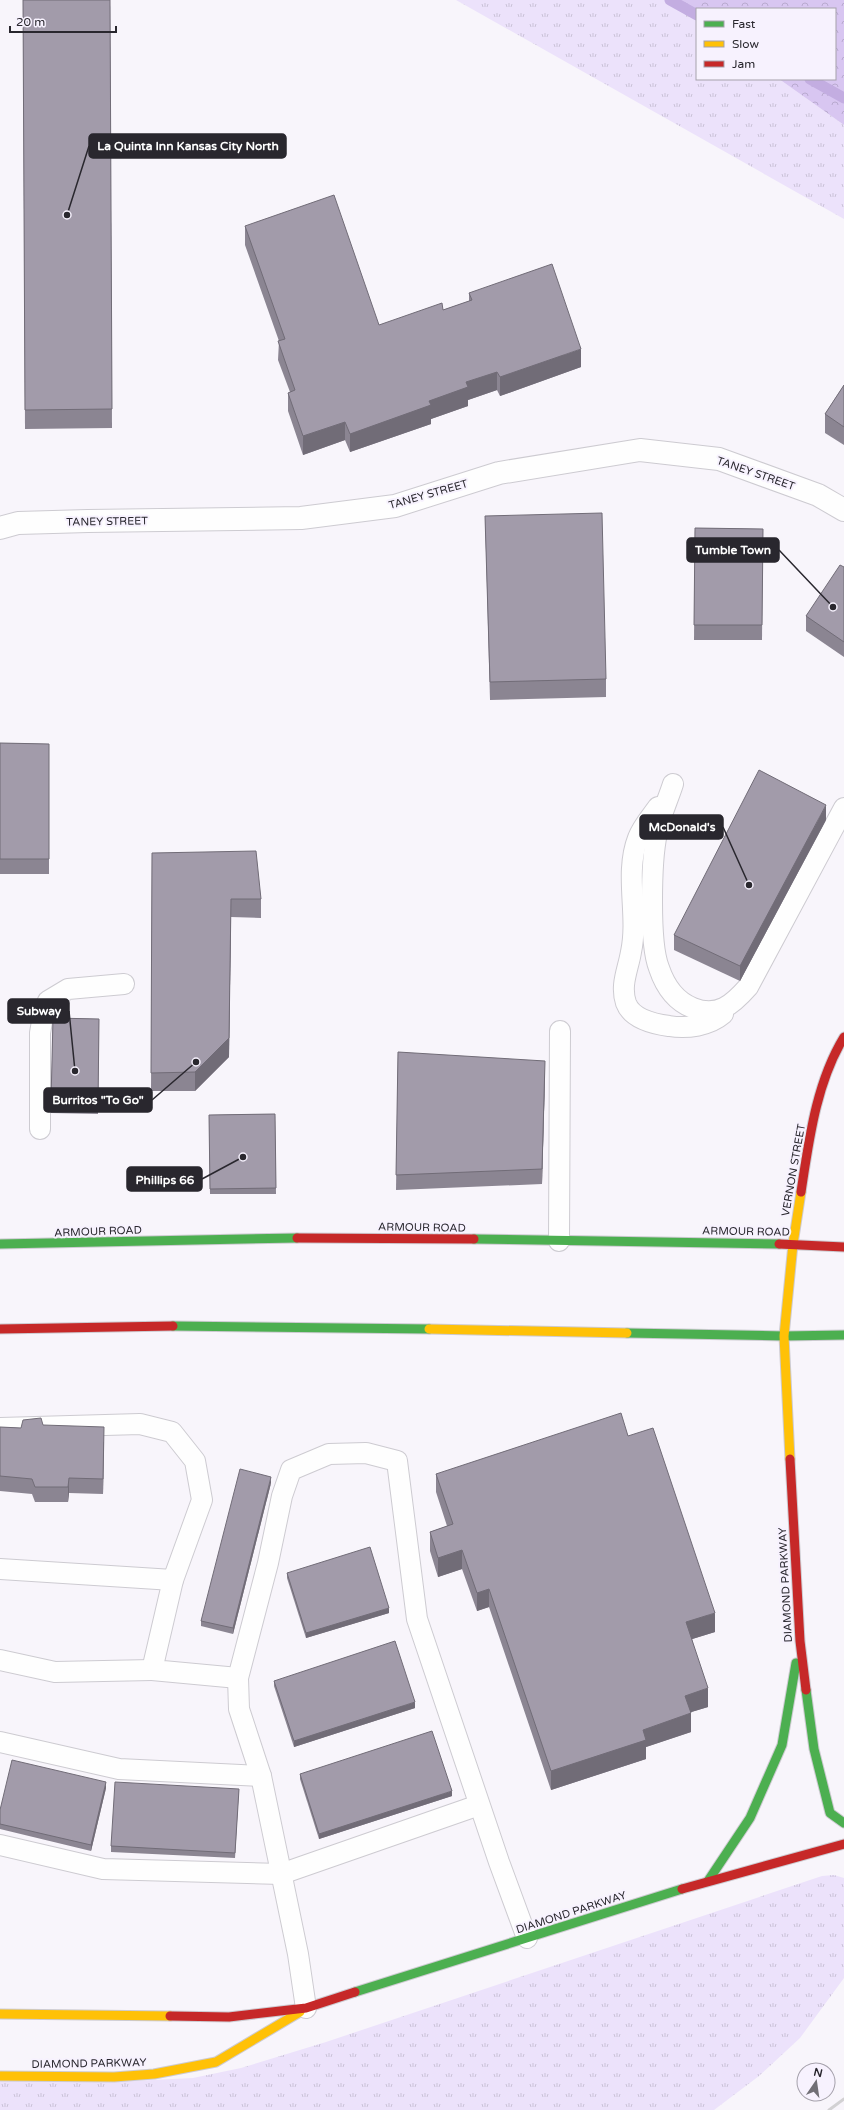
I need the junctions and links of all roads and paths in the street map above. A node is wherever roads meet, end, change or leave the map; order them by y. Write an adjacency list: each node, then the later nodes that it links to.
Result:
1 (844, 510): 2 (street, TANEY STREET)
2 (0, 528)
3 (844, 808): 5 (lane)
4 (124, 984): 8 (lane)
5 (733, 1004): 5 (lane)
6 (560, 1031): 9 (lane)
7 (844, 1037): 11 (main road, VERNON STREET)
8 (40, 1129)
9 (559, 1241): 10 (main road, ARMOUR ROAD); 11 (main road, ARMOUR ROAD)
10 (0, 1244)
11 (793, 1244): 12 (main road, ARMOUR ROAD); 15 (main road, VERNON STREET)
12 (844, 1247)
13 (0, 1329): 15 (main road)
14 (844, 1335): 15 (main road)
15 (784, 1336): 19 (main road, DIAMOND PARKWAY)
16 (0, 1428): 18 (lane)
17 (0, 1568): 18 (lane)
18 (173, 1580): 21 (lane)
19 (800, 1641): 26 (main road, DIAMOND PARKWAY); 30 (main road)
20 (0, 1660): 21 (lane)
21 (152, 1670): 22 (lane)
22 (238, 1678): 24 (lane); 25 (lane)
23 (0, 1742): 24 (lane)
24 (261, 1776): 29 (lane)
25 (479, 1805): 29 (lane); 31 (lane)
26 (844, 1823)
27 (844, 1844): 30 (main road, DIAMOND PARKWAY)
28 (0, 1845): 29 (lane)
29 (282, 1874): 32 (lane)
30 (708, 1881): 31 (main road, DIAMOND PARKWAY)
31 (527, 1938): 32 (main road, DIAMOND PARKWAY)
32 (306, 2008): 33 (main road, DIAMOND PARKWAY); 34 (main road, DIAMOND PARKWAY)
33 (0, 2014)
34 (0, 2076)

